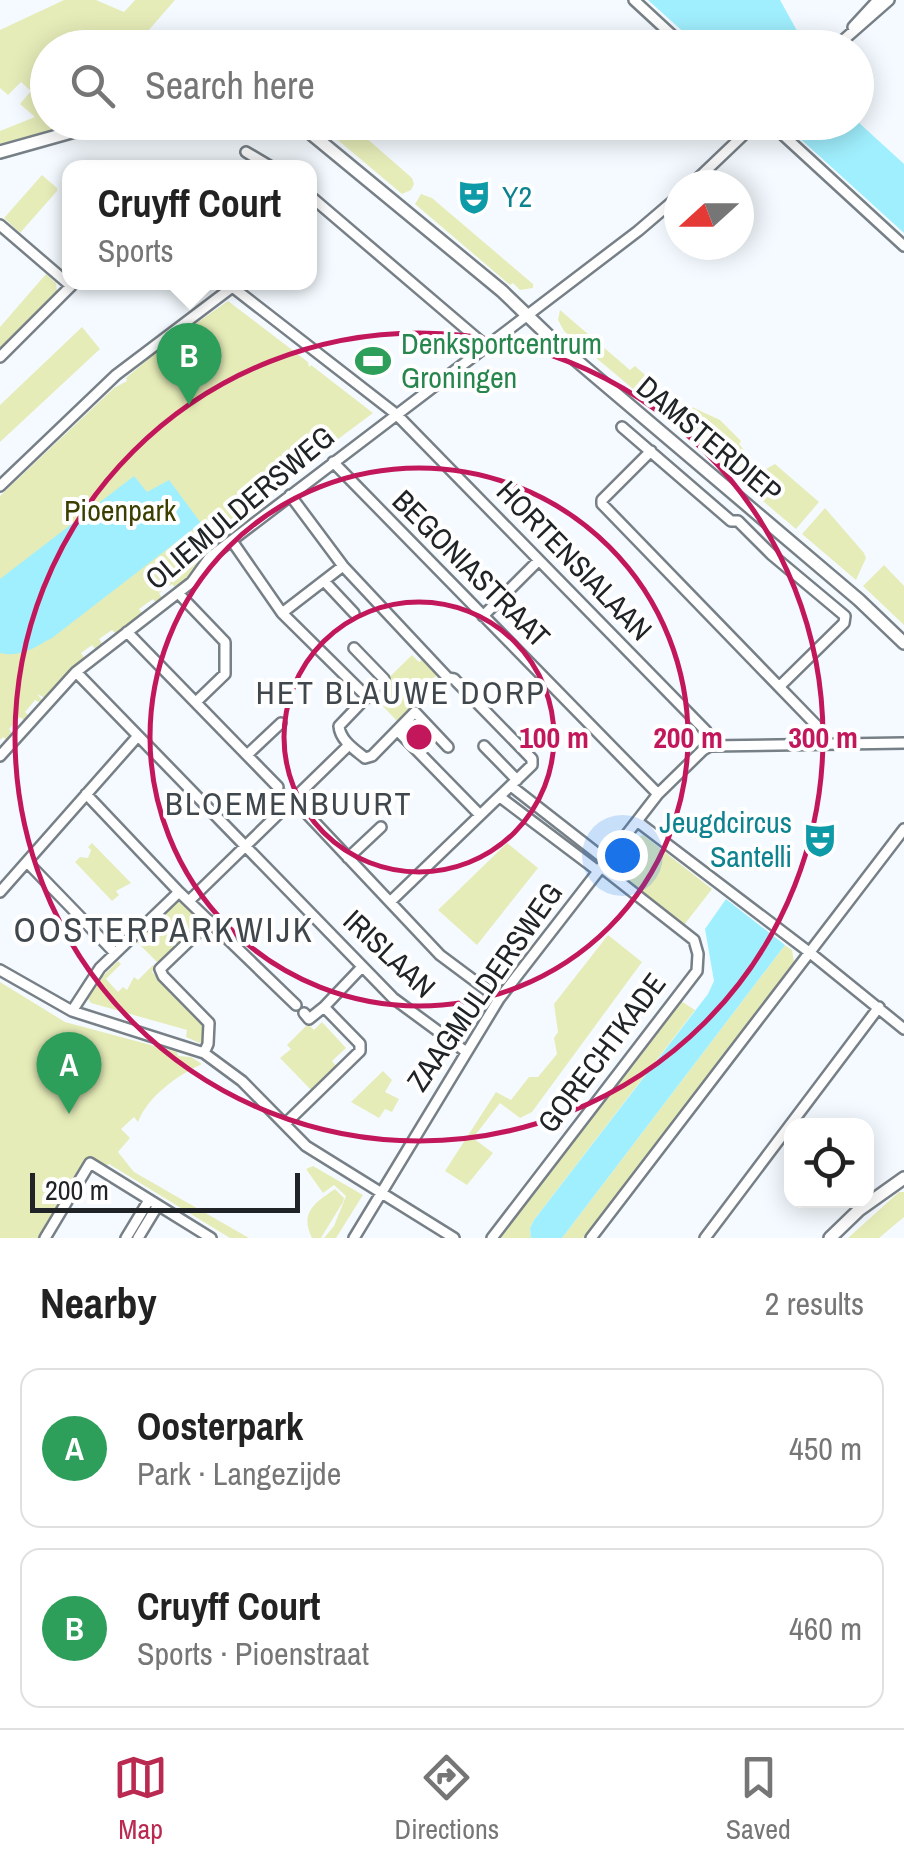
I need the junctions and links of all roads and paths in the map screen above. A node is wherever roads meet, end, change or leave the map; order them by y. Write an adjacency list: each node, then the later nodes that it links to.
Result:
1 (634, 0): 4 (street)
2 (878, 0): 5 (street)
3 (889, 0): 6 (street)
4 (666, 30)
5 (851, 30)
6 (854, 30)
7 (44, 140): 11 (main road)
8 (320, 140): 23 (main road, DAMSTERDIEP)
9 (738, 140): 14 (street)
10 (789, 140): 18 (street)
11 (0, 152)
12 (246, 152): 13 (street)
13 (260, 160)
14 (707, 170)
15 (317, 202): 24 (street)
16 (664, 208): 23 (street, OLIEMULDERSWEG)
17 (0, 226): 19 (street)
18 (904, 246)
19 (62, 276)
20 (67, 290): 25 (street)
21 (225, 290): 30 (street)
22 (241, 290): 26 (street, HORTENSIALAAN)
23 (527, 315): 24 (street, OLIEMULDERSWEG); 41 (main road, DAMSTERDIEP)
24 (486, 346): 26 (street, OLIEMULDERSWEG)
25 (0, 358)
26 (396, 414): 29 (street, OLIEMULDERSWEG); 33 (street, HORTENSIALAAN)
27 (622, 427): 28 (street)
28 (651, 451): 44 (street); 44 (street)
29 (333, 462): 31 (street, OLIEMULDERSWEG); 39 (street, BEGONIASTRAAT)
30 (0, 486)
31 (290, 495): 32 (street, OLIEMULDERSWEG); 34 (street)
32 (232, 541): 36 (street, OLIEMULDERSWEG); 38 (street)
33 (538, 561): 39 (street); 54 (street, HORTENSIALAAN)
34 (343, 566): 35 (street); 58 (street)
35 (324, 582): 37 (street); 38 (street)
36 (178, 594): 40 (street, OLIEMULDERSWEG); 46 (street)
37 (354, 613)
38 (282, 614): 45 (street)
39 (483, 616): 61 (street, BEGONIASTRAAT)
40 (127, 632): 43 (street, OLIEMULDERSWEG); 46 (street)
41 (904, 643)
42 (354, 648): 45 (street)
43 (76, 672): 49 (street, IRISLAAN); 57 (street, OLIEMULDERSWEG)
44 (780, 686): 51 (street)
45 (365, 695): 52 (street)
46 (196, 702): 56 (street)
47 (281, 722): 56 (street)
48 (398, 731): 52 (street); 55 (street); 64 (street)
49 (137, 737): 60 (street); 68 (street, IRISLAAN)
50 (904, 743): 51 (street)
51 (824, 744): 54 (street)
52 (349, 745): 68 (street)
53 (484, 746): 58 (street)
54 (710, 746): 61 (street, ZAAGMULDERSWEG)
55 (448, 747)
56 (247, 754): 59 (street)
57 (0, 756)
58 (514, 783): 62 (street); 71 (street)
59 (278, 788)
60 (86, 794): 70 (street); 73 (street)
61 (658, 794): 65 (street, ZAAGMULDERSWEG)
62 (500, 796): 64 (street); 71 (street)
63 (308, 815): 69 (street)
64 (480, 815): 75 (street)
65 (638, 822): 71 (street, ZAAGMULDERSWEG); 77 (street)
66 (382, 828): 69 (street)
67 (904, 828): 77 (street)
68 (246, 847): 74 (street); 79 (street, IRISLAAN)
69 (348, 858): 75 (street)
70 (27, 862): 72 (street); 78 (street)
71 (602, 866): 81 (street, ZAAGMULDERSWEG); 100 (street, GORECHTKADE)
72 (0, 892)
73 (179, 892): 74 (street); 78 (street)
74 (190, 900): 76 (street)
75 (390, 902): 81 (street)
76 (210, 921): 82 (street); 89 (street)
77 (809, 952): 84 (street); 101 (street)
78 (116, 953): 85 (street)
79 (362, 966): 83 (street); 88 (street, IRISLAAN)
80 (0, 970): 85 (street)
81 (500, 1000): 88 (street, ZAAGMULDERSWEG)
82 (296, 1004)
83 (324, 1007): 86 (street); 90 (street)
84 (880, 1007): 87 (street); 102 (street)
85 (72, 1011): 89 (street)
86 (307, 1016)
87 (904, 1030)
88 (465, 1050): 92 (street, ZAAGMULDERSWEG)
89 (204, 1053): 90 (street)
90 (284, 1124): 92 (street)
91 (904, 1178): 103 (main road)
92 (378, 1194): 98 (street, ZAAGMULDERSWEG); 99 (street)
93 (154, 1203): 94 (street); 95 (street); 96 (street); 97 (street)
94 (45, 1238)
95 (126, 1238)
96 (138, 1238)
97 (211, 1238)
98 (354, 1238)
99 (454, 1238)
100 (492, 1238)
101 (591, 1238)
102 (705, 1238)
103 (830, 1238)

